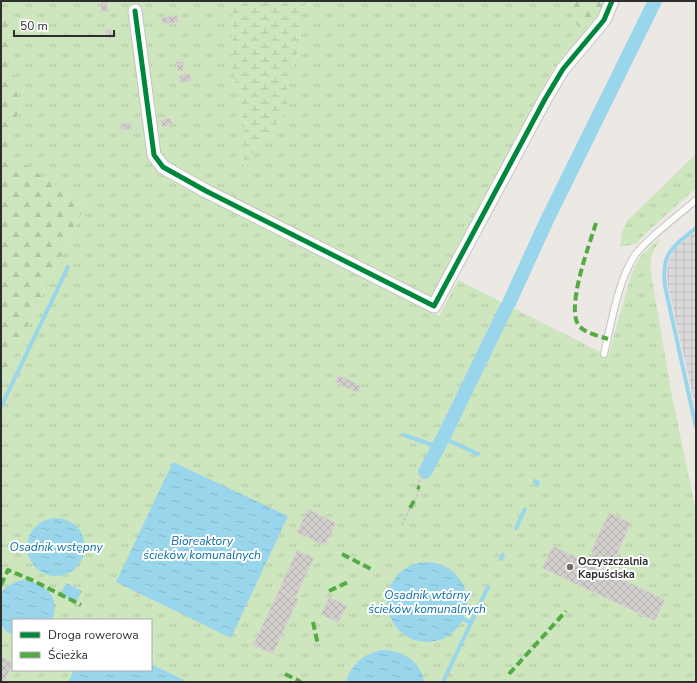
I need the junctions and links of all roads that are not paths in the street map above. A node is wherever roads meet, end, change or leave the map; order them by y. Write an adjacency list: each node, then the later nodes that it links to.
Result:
1 (612, 1): 2 (street)
2 (135, 11)
3 (696, 200): 4 (lane)
4 (604, 354)

